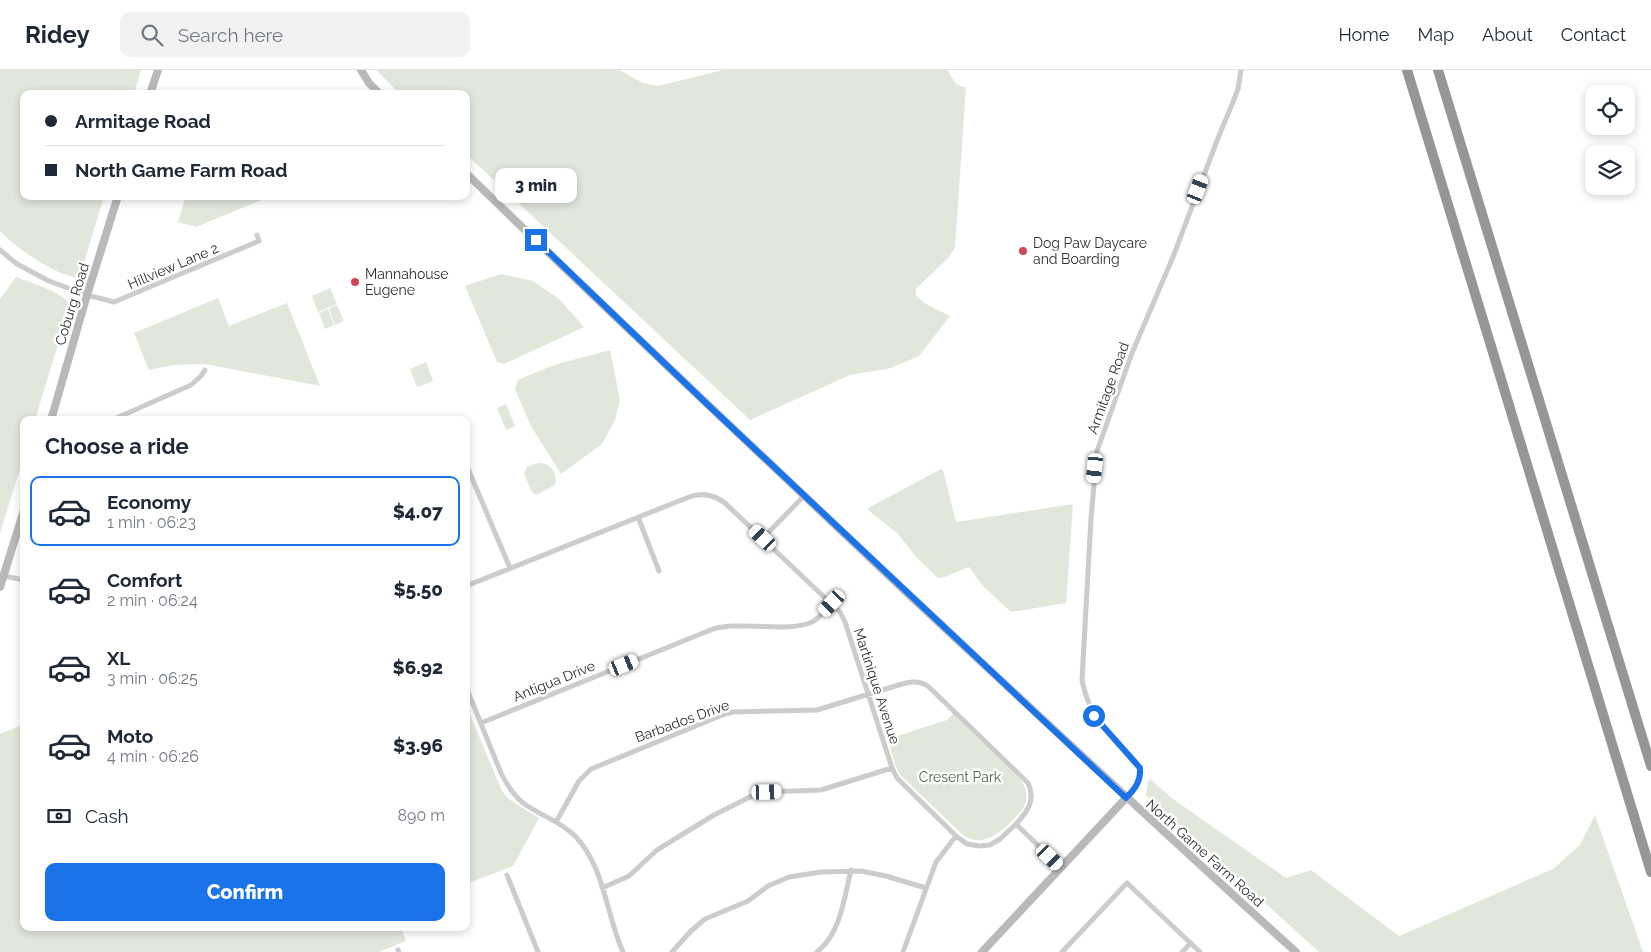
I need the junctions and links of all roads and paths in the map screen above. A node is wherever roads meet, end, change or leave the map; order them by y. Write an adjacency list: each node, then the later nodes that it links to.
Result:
1 (158, 70): 6 (main road)
2 (361, 70): 7 (main road)
3 (1241, 70): 33 (street, Armitage Road)
4 (1407, 70): 39 (highway)
5 (1438, 70): 31 (highway)
6 (151, 90)
7 (376, 90)
8 (470, 177): 17 (main road, North Game Farm Road)
9 (117, 200): 12 (main road, Coburg Road)
10 (257, 235): 12 (street, Hillview Lane 2)
11 (0, 250): 12 (street)
12 (87, 295): 14 (main road, Coburg Road)
13 (204, 370): 15 (street)
14 (52, 416)
15 (121, 416)
16 (470, 469): 21 (street)
17 (804, 496): 20 (street); 33 (main road, North Game Farm Road)
18 (638, 517): 20 (street, Martinique Avenue); 21 (street, Martinique Avenue); 22 (street)
19 (20, 523): 23 (main road)
20 (763, 538): 27 (street, Martinique Avenue)
21 (510, 568): 25 (street, Martinique Avenue)
22 (659, 571)
23 (4, 576): 24 (street); 26 (main road)
24 (20, 579)
25 (470, 584)
26 (0, 587)
27 (832, 603): 28 (street, Martinique Avenue); 30 (street, Antigua Drive)
28 (868, 694): 32 (street, Martinique Avenue); 34 (street, Barbados Drive); 35 (street, Barbados Drive)
29 (470, 697): 30 (street)
30 (481, 723): 34 (street)
31 (1651, 766)
32 (892, 768): 36 (street, Martinique Avenue); 41 (street)
33 (1126, 798): 37 (main road); 53 (main road, North Game Farm Road)
34 (556, 822): 41 (street)
35 (1016, 824): 36 (street, Martinique Avenue); 37 (street)
36 (956, 836): 42 (street)
37 (1061, 868): 49 (main road)
38 (851, 870): 42 (street); 46 (street); 47 (street)
39 (1651, 872)
40 (507, 875): 44 (street)
41 (602, 888): 45 (street)
42 (926, 888): 48 (street)
43 (1191, 943): 50 (street); 51 (street); 52 (street)
44 (538, 952)
45 (623, 952)
46 (672, 952)
47 (817, 952)
48 (903, 952)
49 (982, 952)
50 (1062, 952)
51 (1182, 952)
52 (1200, 952)
53 (1296, 952)

